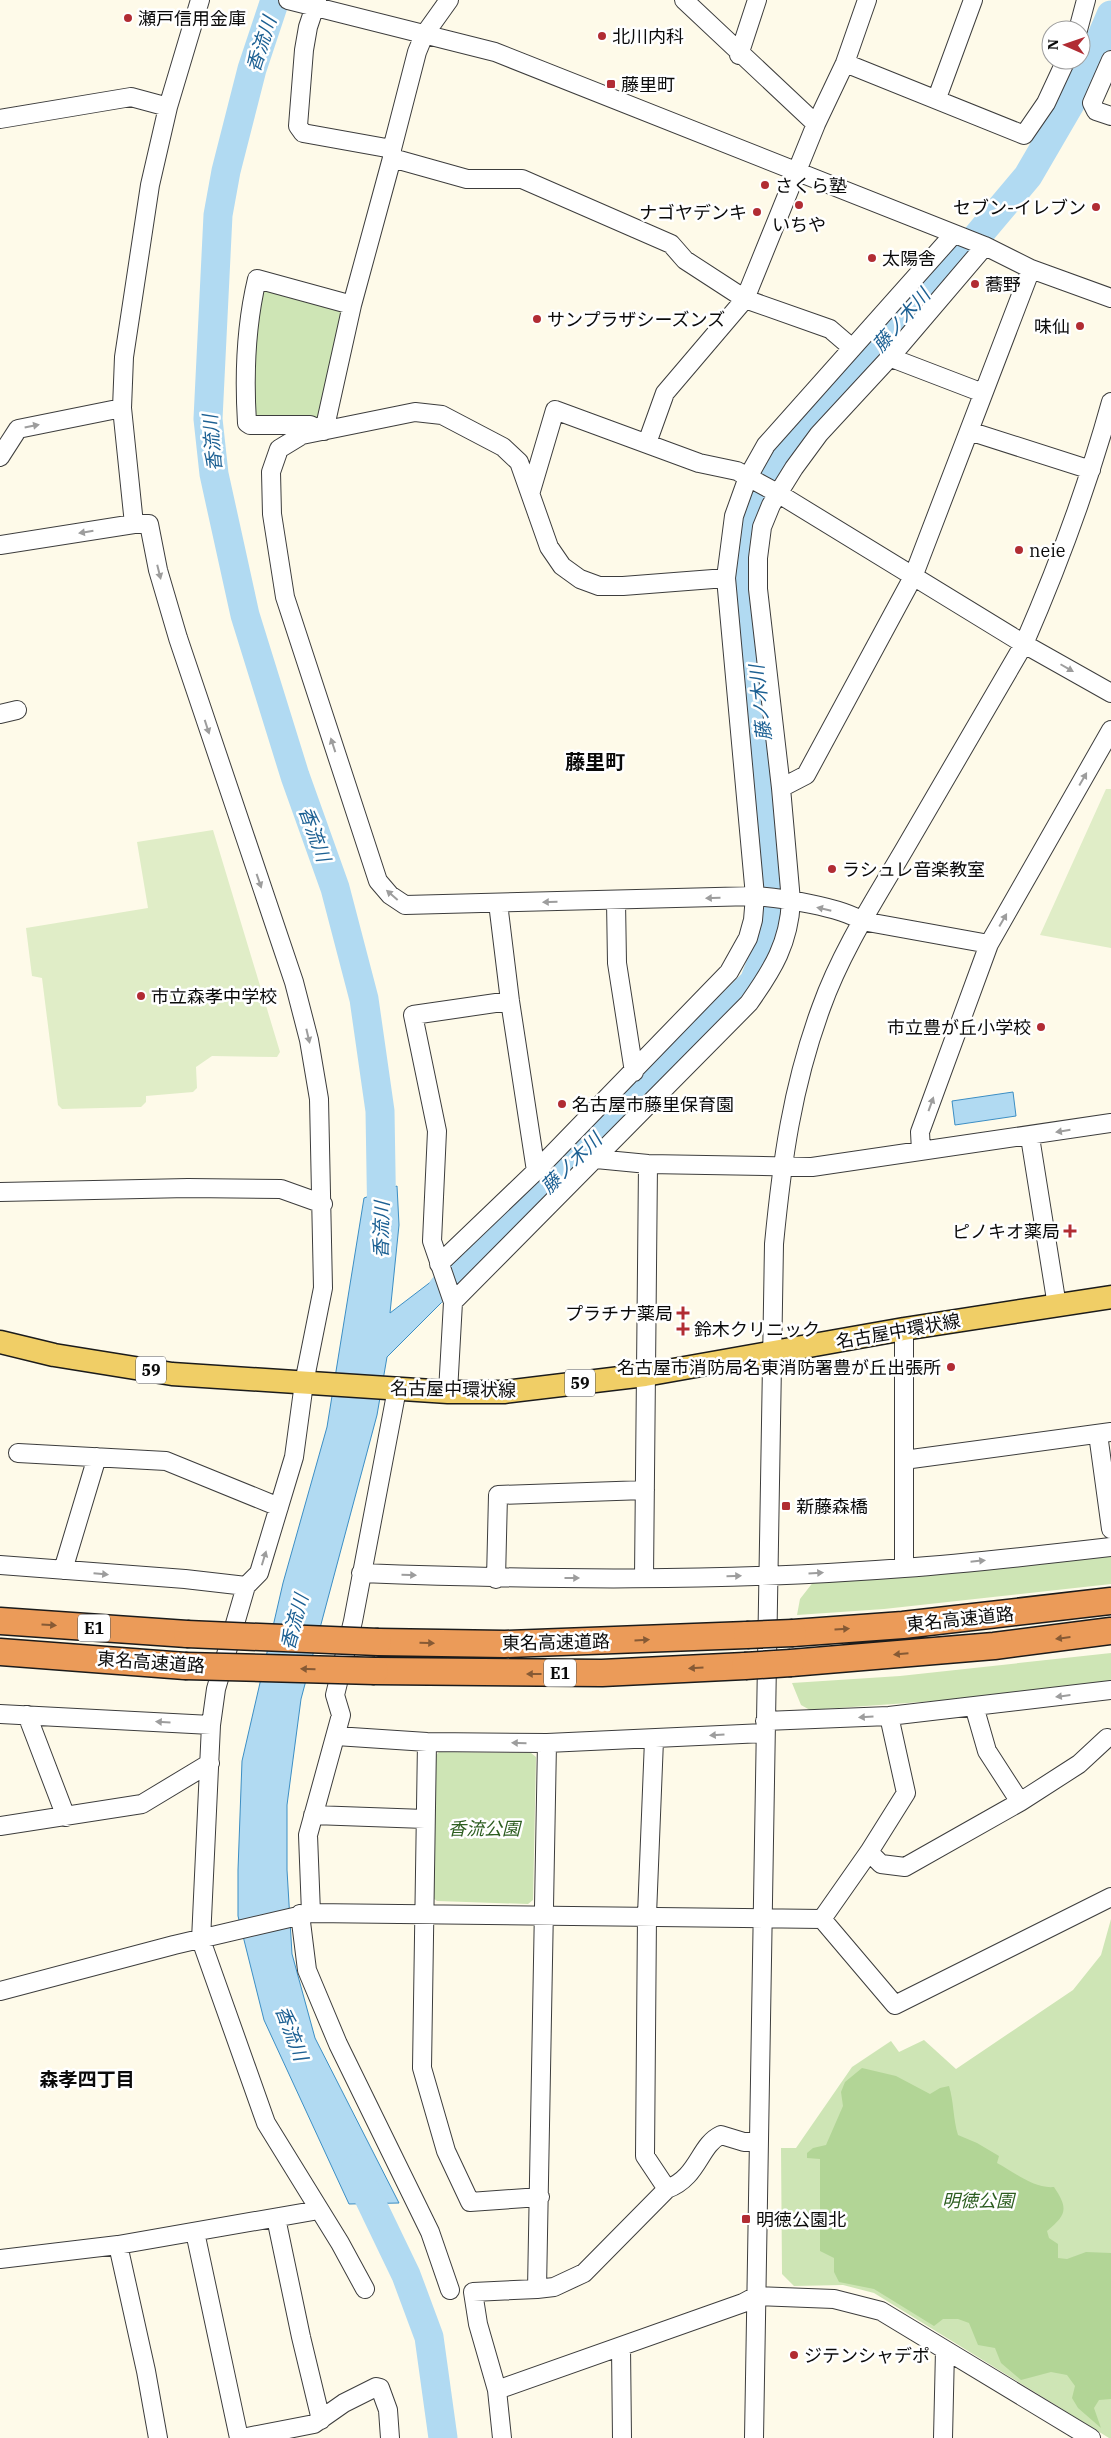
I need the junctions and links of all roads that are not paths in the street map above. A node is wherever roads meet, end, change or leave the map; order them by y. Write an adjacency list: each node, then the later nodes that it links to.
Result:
1 (200, 0): 17 (street)
2 (288, 0): 9 (street)
3 (449, 0): 11 (street)
4 (684, 0): 12 (street)
5 (758, 0): 12 (street)
6 (867, 0): 14 (street)
7 (973, 0): 16 (street)
8 (1086, 0): 10 (street)
9 (313, 4): 11 (street); 21 (street)
10 (1081, 20)
11 (424, 35): 21 (street); 22 (street)
12 (740, 55): 20 (street)
13 (1111, 60): 18 (street)
14 (845, 63): 16 (street); 20 (street)
15 (1061, 70): 16 (street)
16 (937, 98)
17 (168, 107): 19 (street); 33 (street)
18 (1111, 116)
19 (0, 119)
20 (816, 124): 22 (street)
21 (392, 153): 27 (street); 28 (street)
22 (796, 172): 23 (street); 27 (street)
23 (953, 235): 24 (street); 29 (street)
24 (985, 246): 25 (street); 30 (street)
25 (1031, 269): 26 (street); 31 (street)
26 (1111, 298)
27 (745, 299): 29 (street); 37 (street)
28 (352, 305): 34 (street); 34 (street)
29 (851, 347): 40 (street)
30 (889, 358): 31 (street); 42 (street)
31 (983, 393): 35 (street)
32 (1111, 402): 36 (street)
33 (122, 408): 38 (street, one-way to 33); 43 (street)
34 (324, 431): 41 (street); 56 (street, one-way to 34)
35 (969, 431): 39 (street); 45 (street)
36 (1106, 439): 39 (street)
37 (647, 443): 40 (street); 41 (street)
38 (0, 457)
39 (1091, 470): 47 (street)
40 (752, 479): 42 (street); 46 (street)
41 (530, 491): 46 (street)
42 (775, 492): 45 (street); 52 (street)
43 (142, 524): 44 (street, one-way to 44); 69 (street, one-way to 69)
44 (0, 545)
45 (913, 577): 47 (street); 52 (street)
46 (726, 578): 53 (street)
47 (1024, 644): 48 (street, one-way to 48); 57 (street)
48 (1111, 694)
49 (17, 710): 50 (street)
50 (0, 714)
51 (1111, 730): 58 (street, one-way to 51)
52 (781, 788): 55 (street)
53 (758, 897): 54 (street, one-way to 54); 55 (street); 60 (street)
54 (616, 901): 56 (street, one-way to 56); 60 (street)
55 (788, 901): 57 (street, one-way to 55); 64 (street)
56 (498, 903): 59 (street)
57 (862, 921): 58 (street); 66 (street)
58 (990, 944): 63 (street, one-way to 58)
59 (510, 1001): 67 (street); 70 (street)
60 (634, 1072): 67 (street)
61 (1111, 1124): 62 (street, one-way to 62)
62 (1030, 1137): 63 (street); 72 (street)
63 (920, 1151): 66 (street)
64 (596, 1159): 65 (street); 70 (street)
65 (648, 1164): 66 (street); 76 (street)
66 (781, 1166): 75 (street)
67 (536, 1171): 70 (street)
68 (0, 1192): 69 (street)
69 (323, 1204): 77 (street)
70 (447, 1284): 79 (street)
71 (1111, 1297): 72 (main road, 名古屋中環状線 / 59)
72 (1057, 1306): 73 (main road, 名古屋中環状線 / 59)
73 (904, 1329): 75 (main road, 名古屋中環状線 / 59); 83 (street)
74 (0, 1342): 77 (main road, 名古屋中環状線 / 59)
75 (771, 1354): 76 (main road, 名古屋中環状線 / 59); 92 (street)
76 (645, 1375): 79 (main road, 名古屋中環状線 / 59); 84 (street)
77 (309, 1383): 78 (main road, 名古屋中環状線 / 59); 85 (street)
78 (392, 1389): 79 (main road, 名古屋中環状線 / 59); 91 (street)
79 (448, 1392)
80 (1104, 1433): 83 (street); 86 (street)
81 (18, 1453): 82 (street)
82 (97, 1457): 85 (street); 90 (street)
83 (904, 1460): 89 (street)
84 (645, 1490): 93 (street); 94 (street)
85 (279, 1507): 95 (street, one-way to 85)
86 (1111, 1529)
87 (1111, 1546): 89 (street, one-way to 87)
88 (0, 1565): 90 (street)
89 (904, 1568): 92 (street, one-way to 89)
90 (63, 1570): 95 (street, one-way to 95)
91 (361, 1573): 94 (street, one-way to 94); 107 (street)
92 (768, 1576): 93 (street, one-way to 92); 106 (street)
93 (644, 1577): 94 (street, one-way to 93)
94 (496, 1579)
95 (246, 1586): 105 (street)
96 (1111, 1601): 97 (highway, 東名高速道路 / E1, one-way to 96, bridge)
97 (0, 1621)
98 (1111, 1631): 99 (highway, 東名高速道路 / E1, one-way to 99, bridge)
99 (0, 1652)
100 (1111, 1690): 101 (street, one-way to 101)
101 (974, 1706): 104 (street); 113 (street)
102 (0, 1714): 103 (street)
103 (27, 1715): 105 (street, one-way to 103); 115 (street)
104 (889, 1716): 106 (street, one-way to 106); 118 (street)
105 (212, 1725): 112 (street)
106 (765, 1727): 109 (street, one-way to 109); 124 (street)
107 (336, 1736): 110 (street); 114 (street)
108 (1110, 1737): 113 (street)
109 (654, 1740): 111 (street); 123 (street)
110 (427, 1742): 111 (street, one-way to 110); 116 (street)
111 (547, 1744): 122 (street)
112 (210, 1763): 115 (street); 126 (street)
113 (1020, 1802): 118 (street)
114 (313, 1815): 116 (street); 121 (street)
115 (66, 1817): 117 (street)
116 (425, 1819): 120 (street)
117 (0, 1826)
118 (869, 1852): 125 (street)
119 (1111, 1897): 125 (street)
120 (424, 1913): 121 (street); 122 (street); 130 (street)
121 (302, 1914): 126 (street); 137 (street)
122 (544, 1915): 123 (street); 130 (street)
123 (647, 1916): 124 (street); 129 (street)
124 (762, 1918): 125 (street); 128 (street)
125 (822, 1919)
126 (205, 1939): 127 (street); 131 (street)
127 (0, 1991)
128 (759, 2142): 129 (street); 139 (street)
129 (666, 2189): 138 (street)
130 (540, 2197): 138 (street)
131 (319, 2210): 132 (street); 136 (street)
132 (276, 2218): 133 (street); 143 (street)
133 (195, 2232): 134 (street); 146 (street)
134 (118, 2245): 135 (street); 145 (street)
135 (0, 2260)
136 (365, 2289)
137 (450, 2290)
138 (538, 2290): 142 (street)
139 (756, 2296): 140 (street); 141 (street); 150 (street)
140 (621, 2347): 142 (street); 149 (street)
141 (945, 2350): 151 (street); 152 (street)
142 (497, 2390): 148 (street)
143 (321, 2420): 144 (street); 147 (street)
144 (284, 2434): 146 (street)
145 (158, 2438)
146 (240, 2438)
147 (390, 2438)
148 (502, 2438)
149 (622, 2438)
150 (754, 2438)
151 (943, 2438)
152 (1091, 2438)

